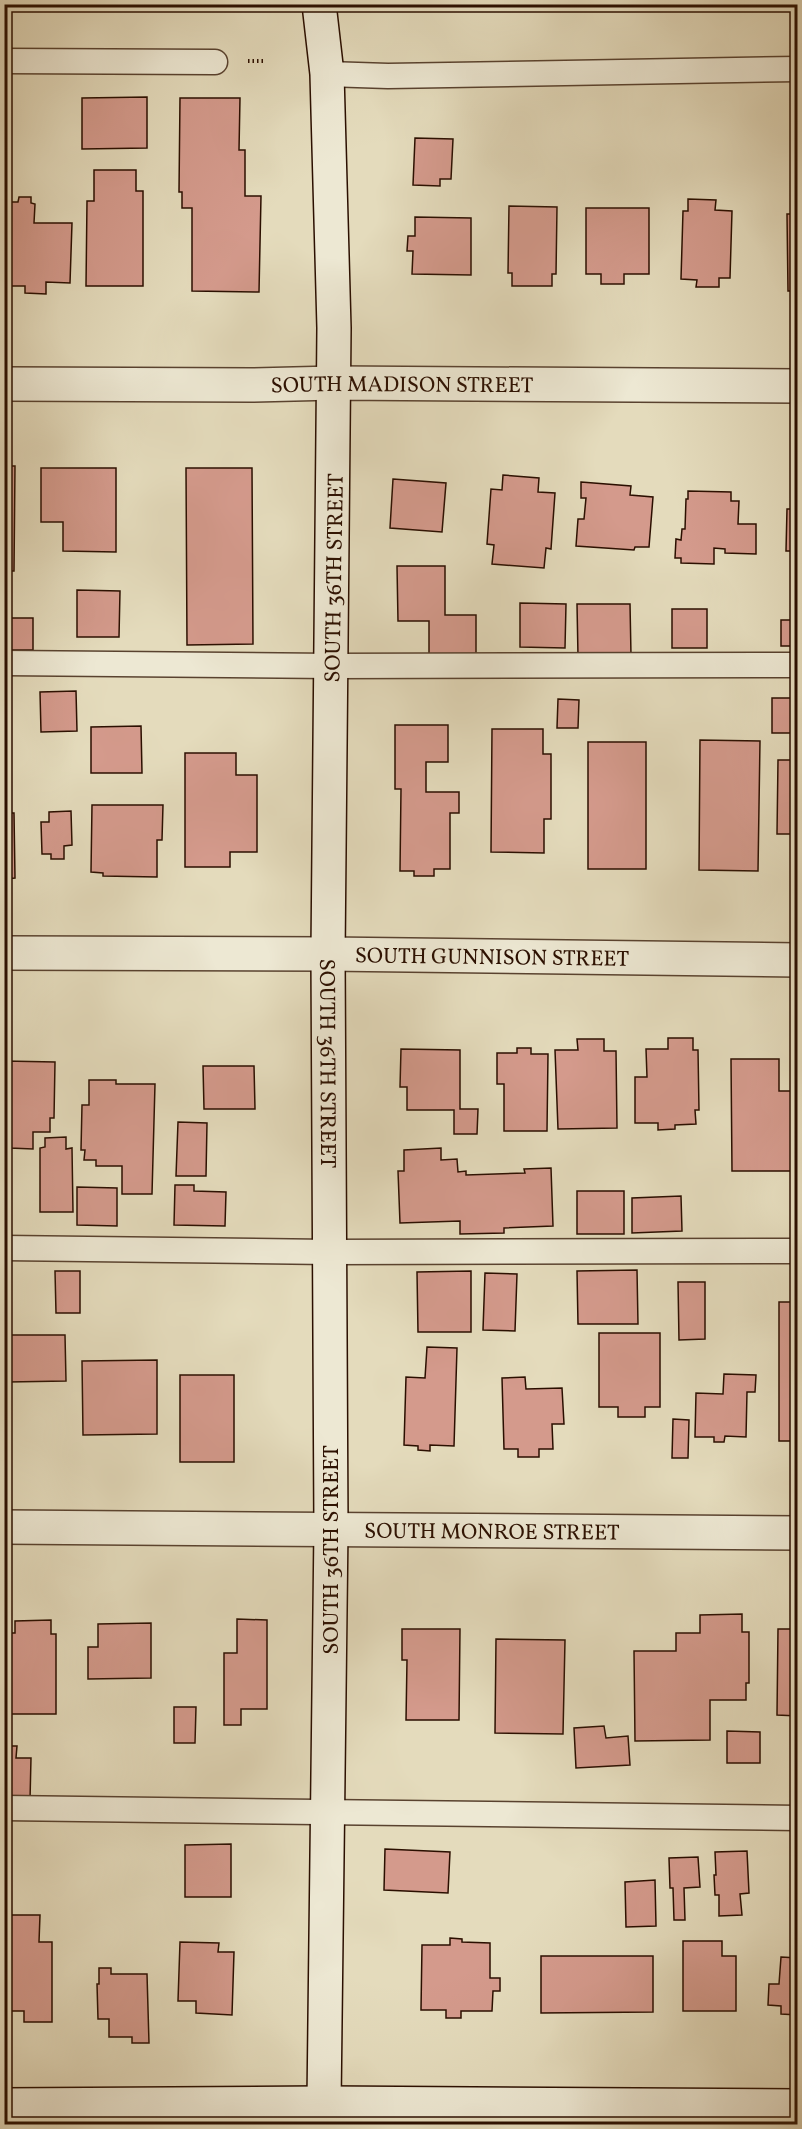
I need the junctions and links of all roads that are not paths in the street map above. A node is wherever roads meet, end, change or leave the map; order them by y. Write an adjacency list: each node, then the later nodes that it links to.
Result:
1 (319, 4): 5 (street, SOUTH 36TH STREET)
2 (4, 62): 3 (lane)
3 (215, 62)
4 (798, 69): 5 (lane)
5 (327, 74): 7 (street, SOUTH 36TH STREET)
6 (4, 384): 7 (street, SOUTH MADISON STREET)
7 (334, 384): 8 (street, SOUTH MADISON STREET); 11 (street, SOUTH 36TH STREET)
8 (798, 386)
9 (4, 663): 11 (lane)
10 (798, 665): 11 (lane)
11 (332, 666): 13 (street, SOUTH 36TH STREET)
12 (4, 953): 13 (street, SOUTH GUNNISON STREET)
13 (328, 954): 14 (street, SOUTH GUNNISON STREET); 17 (street, SOUTH 36TH STREET)
14 (798, 960)
15 (4, 1248): 17 (lane)
16 (798, 1251): 17 (lane)
17 (329, 1252): 19 (street, SOUTH 36TH STREET)
18 (4, 1527): 19 (street, SOUTH MONROE STREET)
19 (331, 1528): 20 (street, SOUTH MONROE STREET); 22 (street, SOUTH 36TH STREET)
20 (798, 1533)
21 (4, 1808): 22 (lane)
22 (327, 1813): 23 (lane); 26 (street, SOUTH 36TH STREET)
23 (798, 1818)
24 (4, 2105): 26 (street)
25 (798, 2106): 26 (street)
26 (324, 2114)

